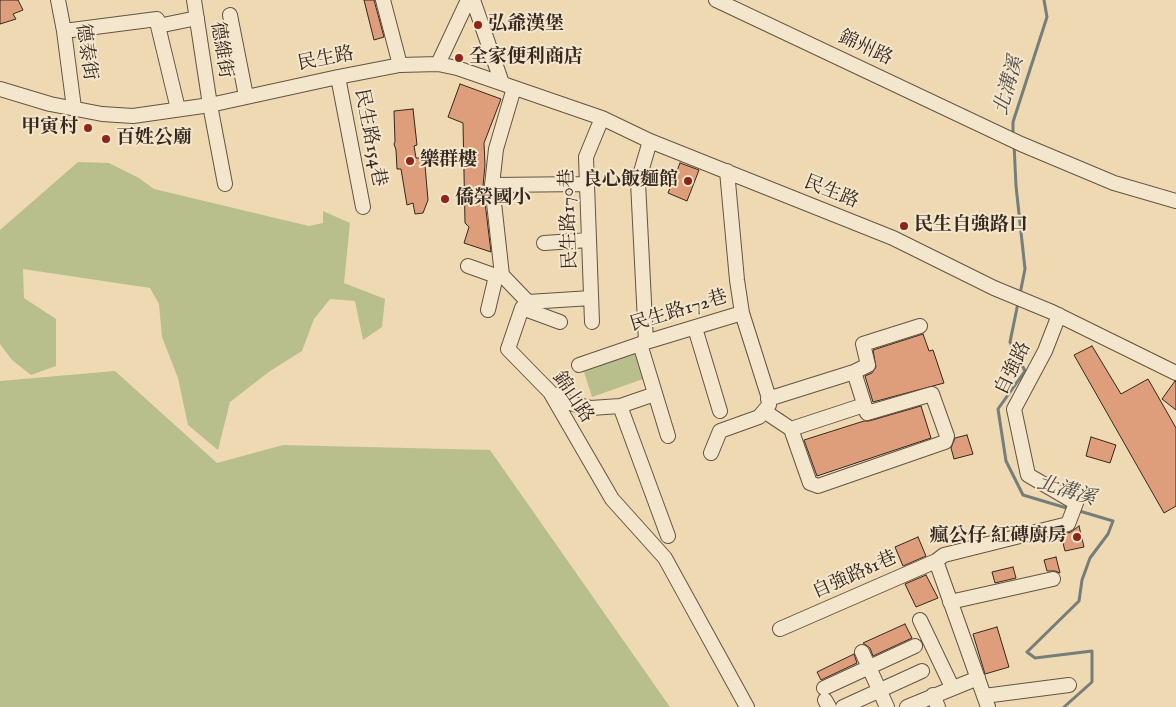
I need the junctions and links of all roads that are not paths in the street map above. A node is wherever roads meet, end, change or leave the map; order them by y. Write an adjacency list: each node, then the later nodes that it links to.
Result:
1 (58, 0): 10 (street, 德泰街)
2 (194, 0): 8 (street, 德維街)
3 (384, 0): 12 (street)
4 (468, 0): 11 (street)
5 (473, 0): 14 (street)
6 (716, 0): 26 (street, 錦州路)
7 (230, 14): 16 (street)
8 (197, 18): 9 (street); 17 (street, 德維街)
9 (158, 26): 10 (street); 19 (street)
10 (64, 30): 18 (street, 德泰街)
11 (438, 64): 12 (street, 民生路); 14 (street, 民生路)
12 (400, 65): 13 (street, 民生路)
13 (338, 77): 16 (street, 民生路); 27 (street, 民生路154巷)
14 (508, 86): 20 (street, 民生路); 25 (street)
15 (0, 89): 18 (street, 民生路)
16 (246, 96): 17 (street, 民生路)
17 (210, 105): 19 (street, 民生路); 23 (street, 德維街)
18 (74, 108): 19 (street, 民生路)
19 (178, 109)
20 (602, 118): 21 (street, 民生路); 24 (street, 民生路170巷)
21 (650, 141): 22 (street, 民生路); 41 (street)
22 (727, 171): 35 (street, 民生路172巷); 36 (street, 民生路)
23 (225, 184)
24 (587, 184): 25 (street); 28 (street, 民生路170巷)
25 (492, 185): 31 (street)
26 (1176, 201)
27 (363, 207)
28 (589, 240): 29 (street); 32 (street, 民生路170巷)
29 (544, 243)
30 (468, 266): 31 (street)
31 (499, 275): 33 (street); 34 (street)
32 (591, 298): 33 (street); 38 (street, 民生路170巷)
33 (525, 305): 37 (street); 45 (street, 錦山路)
34 (488, 310)
35 (742, 313): 40 (street, 民生路172巷); 47 (street)
36 (1056, 313): 44 (street); 55 (street, 自強路)
37 (560, 322)
38 (592, 322)
39 (920, 326): 43 (street)
40 (695, 328): 41 (street, 民生路172巷); 50 (street)
41 (643, 343): 42 (street, 民生路172巷); 46 (street)
42 (579, 364)
43 (854, 372): 47 (street); 48 (street)
44 (1176, 373)
45 (550, 392): 49 (street); 71 (street, 錦山路)
46 (655, 394): 49 (street); 52 (street)
47 (766, 405): 51 (street); 53 (street)
48 (864, 405): 51 (street); 51 (street)
49 (620, 406): 54 (street)
50 (720, 411)
51 (790, 430)
52 (668, 436)
53 (712, 452)
54 (668, 536)
55 (940, 558): 57 (street); 59 (street, 自強路81巷)
56 (1053, 579): 57 (street)
57 (950, 602): 64 (street)
58 (920, 620): 66 (street)
59 (780, 629)
60 (915, 646): 62 (street)
61 (862, 652): 62 (street)
62 (869, 667): 67 (street); 68 (street)
63 (922, 671): 67 (street)
64 (978, 678): 66 (street); 70 (street)
65 (1069, 685): 70 (street)
66 (952, 687): 69 (street)
67 (880, 690): 72 (street); 73 (street)
68 (826, 698)
69 (936, 701): 74 (street)
70 (986, 701)
71 (747, 707)
72 (842, 707)
73 (888, 707)
74 (907, 707)

